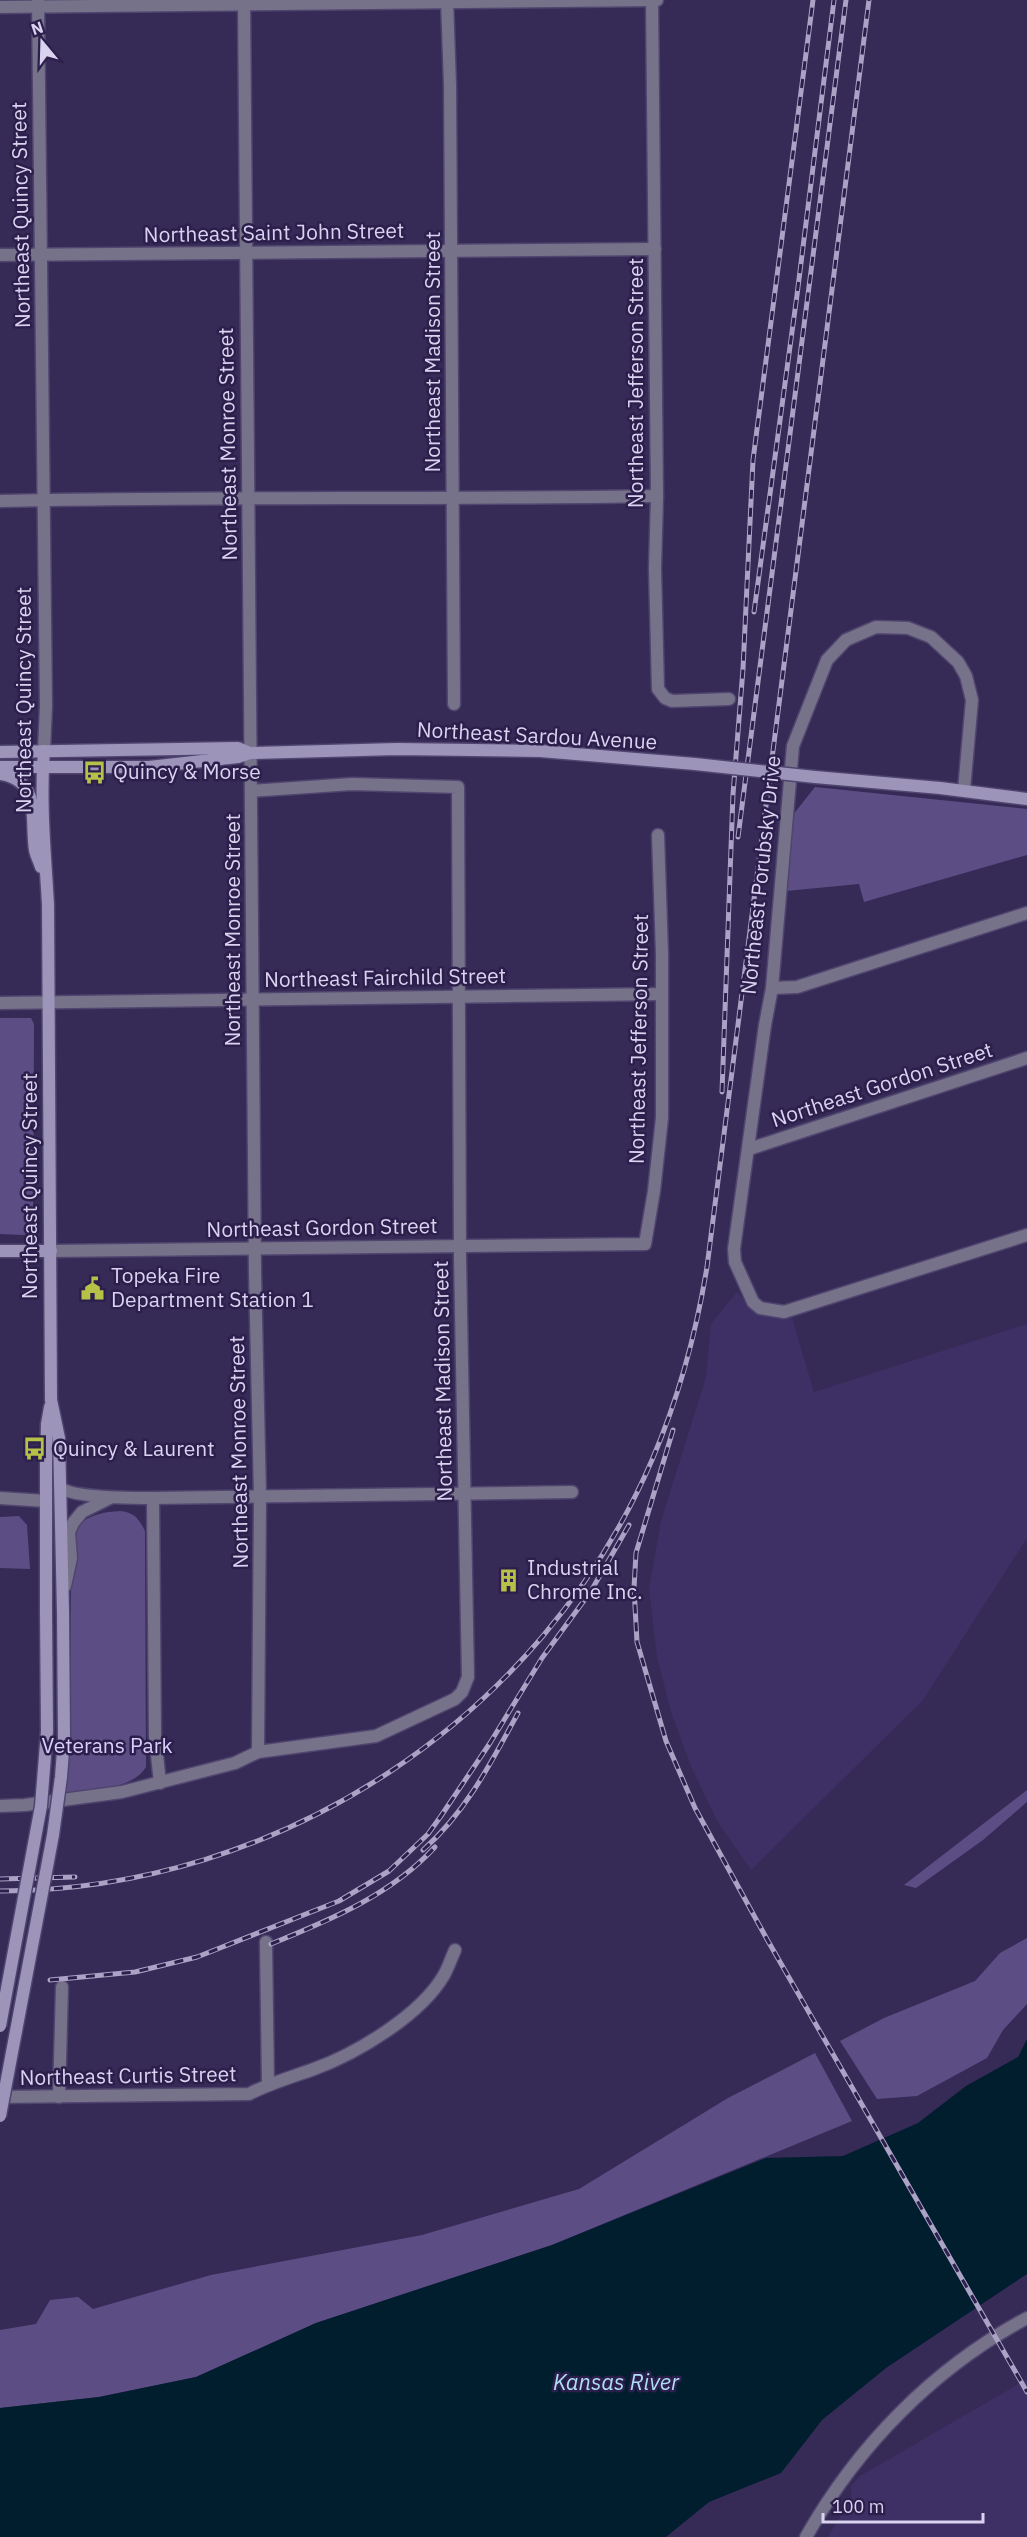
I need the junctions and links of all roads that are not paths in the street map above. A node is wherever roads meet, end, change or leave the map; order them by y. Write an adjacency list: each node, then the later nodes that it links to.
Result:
1 (447, 0): 2 (street); 4 (street); 8 (street, Northeast Madison Street)
2 (652, 0): 3 (street); 7 (street, Northeast Jefferson Street)
3 (657, 0)
4 (244, 2): 5 (street); 9 (street, Northeast Monroe Street)
5 (38, 3): 6 (street); 11 (street, Northeast Quincy Street)
6 (0, 7)
7 (655, 249): 8 (street, Northeast Saint John Street); 12 (street, Northeast Jefferson Street)
8 (452, 251): 9 (street, Northeast Saint John Street); 14 (street, Northeast Madison Street)
9 (245, 253): 11 (street, Northeast Saint John Street); 13 (street, Northeast Monroe Street)
10 (0, 255): 11 (street, Northeast Saint John Street)
11 (40, 255): 15 (street, Northeast Quincy Street)
12 (657, 496): 14 (street); 17 (street, Northeast Jefferson Street)
13 (248, 497): 14 (street); 15 (street); 21 (street, Northeast Monroe Street)
14 (452, 499): 18 (street, Northeast Madison Street)
15 (44, 500): 16 (street); 19 (street, Northeast Quincy Street)
16 (0, 501)
17 (729, 699)
18 (454, 704)
19 (44, 751): 20 (main road, Northeast Sardou Avenue); 21 (main road, Northeast Sardou Avenue); 23 (main road, Northeast Quincy Street)
20 (0, 752)
21 (250, 753): 23 (main road); 25 (main road, Northeast Sardou Avenue, bridge); 26 (street, Northeast Monroe Street)
22 (0, 767): 23 (main road)
23 (43, 767): 29 (main road, Northeast Quincy Street)
24 (0, 774): 29 (main road)
25 (964, 790): 27 (main road, Northeast Sardou Avenue); 31 (street, Northeast Porubsky Drive)
26 (251, 791): 33 (street, Northeast Madison Street); 34 (street, Northeast Monroe Street)
27 (1027, 799)
28 (658, 835): 32 (street, Northeast Jefferson Street)
29 (47, 882): 35 (main road, Northeast Quincy Street)
30 (1027, 913): 31 (street)
31 (772, 988): 38 (street, Northeast Porubsky Drive)
32 (662, 994): 33 (street, Northeast Fairchild Street); 40 (street, Northeast Jefferson Street)
33 (459, 997): 34 (street, Northeast Fairchild Street); 41 (street, Northeast Madison Street)
34 (253, 999): 35 (street, Northeast Fairchild Street); 42 (street, Northeast Monroe Street)
35 (49, 1002): 36 (street, Northeast Fairchild Street); 44 (main road, Northeast Quincy Street)
36 (0, 1003)
37 (1027, 1058): 38 (street, Northeast Gordon Street)
38 (749, 1149): 39 (street, Northeast Porubsky Drive)
39 (1027, 1235)
40 (645, 1244): 41 (street, Northeast Gordon Street)
41 (461, 1246): 42 (street, Northeast Gordon Street); 48 (street, Northeast Madison Street)
42 (255, 1247): 44 (street, Northeast Gordon Street); 49 (street, Northeast Monroe Street)
43 (0, 1251): 44 (main road, Northeast Gordon Street)
44 (51, 1251): 45 (main road, Northeast Quincy Street)
45 (51, 1400): 46 (main road, Northeast Quincy Street); 53 (main road, Northeast Quincy Street)
46 (60, 1487): 51 (street); 54 (main road, Northeast Quincy Street)
47 (572, 1492): 48 (street)
48 (464, 1493): 49 (street); 55 (street, Northeast Madison Street)
49 (260, 1496): 52 (street); 55 (street, Northeast Monroe Street)
50 (0, 1498): 53 (street)
51 (110, 1498): 52 (street); 54 (street)
52 (153, 1498): 56 (street)
53 (46, 1502): 61 (main road, Northeast Quincy Street, bridge)
54 (63, 1607): 65 (main road, Northeast Quincy Street, bridge)
55 (258, 1752): 56 (street)
56 (160, 1783): 57 (street)
57 (0, 1806)
58 (266, 1942): 62 (street)
59 (455, 1950): 62 (street, Northeast Curtis Street)
60 (62, 1987): 64 (street)
61 (0, 2025)
62 (268, 2084): 64 (street, Northeast Curtis Street)
63 (0, 2097): 64 (street, Northeast Curtis Street)
64 (59, 2097)
65 (0, 2116)
66 (1027, 2318): 67 (street)
67 (806, 2537)

